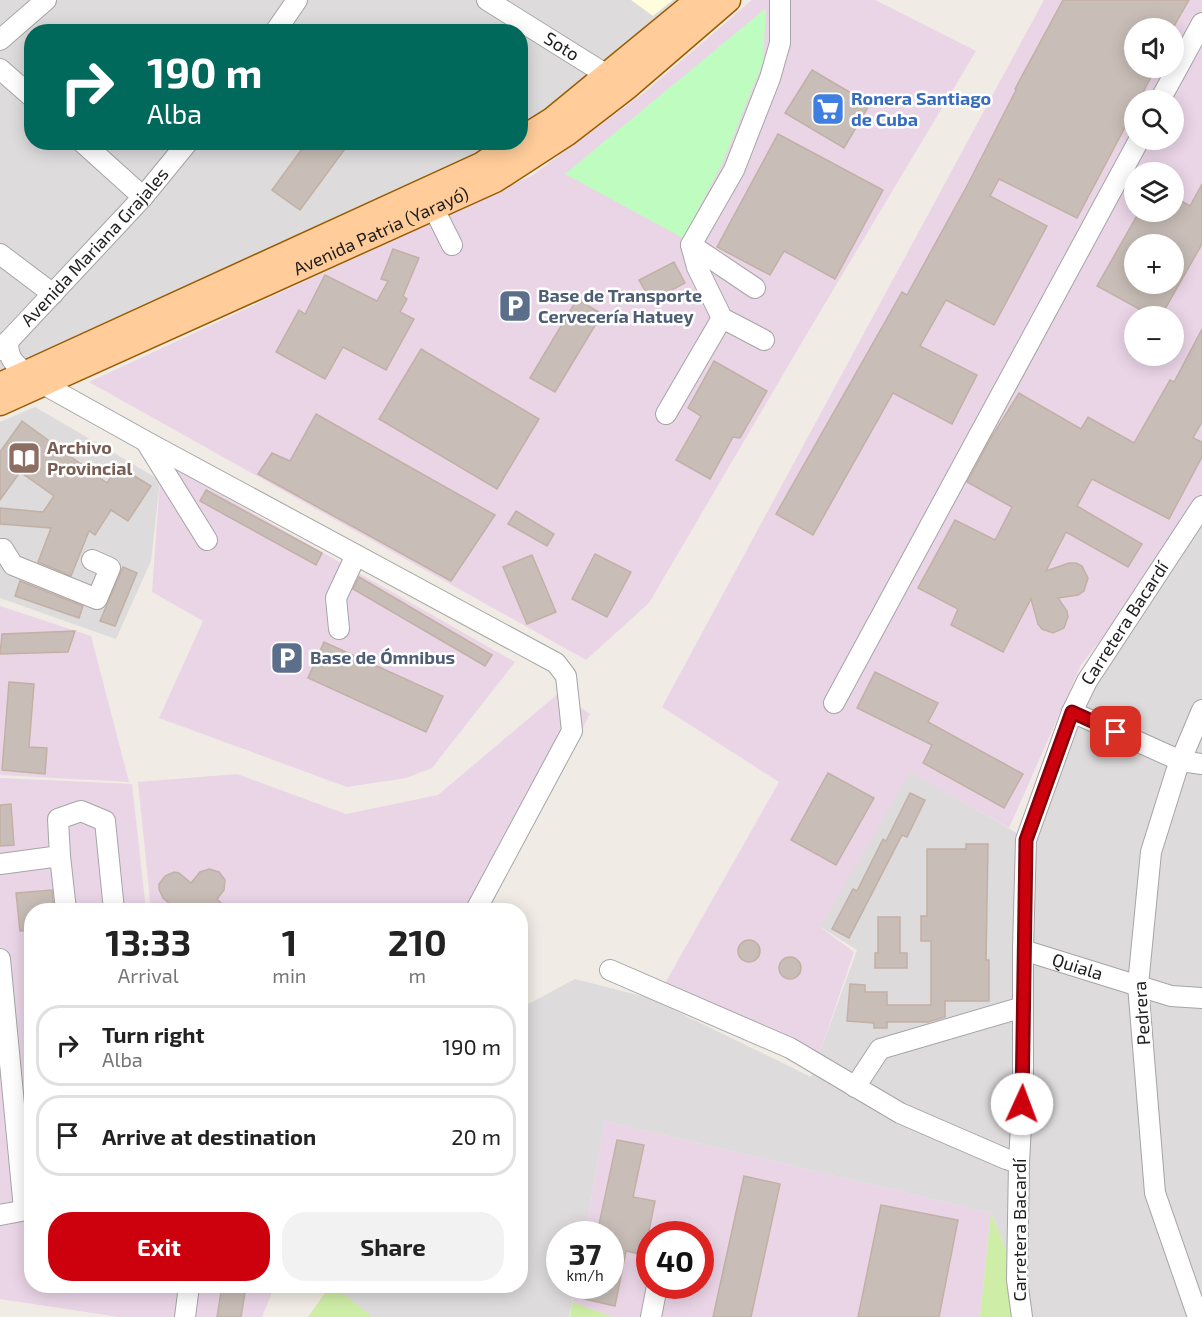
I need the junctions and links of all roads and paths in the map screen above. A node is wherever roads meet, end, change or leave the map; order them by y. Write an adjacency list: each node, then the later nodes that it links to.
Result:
1 (46, 0): 11 (street)
2 (297, 0): 8 (street)
3 (487, 0): 9 (street, Soto)
4 (698, 0): 13 (main road)
5 (728, 0): 22 (main road, Avenida Patria (Yarayó))
6 (780, 0): 24 (street)
7 (1202, 23): 15 (street)
8 (280, 24)
9 (525, 24)
10 (528, 26): 13 (street, Soto)
11 (0, 40)
12 (0, 69): 14 (street)
13 (607, 75): 16 (main road)
14 (24, 90)
15 (1165, 90)
16 (528, 135)
17 (91, 150): 21 (street)
18 (181, 150): 21 (street, Avenida Mariana Grajales)
19 (504, 150): 31 (main road, Avenida Patria (Yarayó))
20 (1134, 150): 42 (street)
21 (143, 197): 27 (street, Avenida Mariana Grajales)
22 (434, 209): 23 (street); 31 (main road, Avenida Patria (Yarayó))
23 (452, 245)
24 (692, 245): 26 (street); 28 (street)
25 (0, 254): 27 (street)
26 (755, 288)
27 (53, 294): 30 (street, Avenida Mariana Grajales)
28 (722, 318): 29 (street); 34 (street)
29 (764, 340)
30 (4, 346): 31 (street)
31 (35, 379): 32 (main road, Avenida Patria (Yarayó)); 33 (main road, Avenida Patria (Yarayó)); 35 (street)
32 (0, 385)
33 (0, 403)
34 (666, 414)
35 (147, 442): 37 (street); 39 (street)
36 (1200, 512): 44 (street, Carretera Bacardí)
37 (207, 540)
38 (0, 549): 40 (street)
39 (356, 555): 41 (street); 51 (street)
40 (92, 560)
41 (339, 629)
42 (834, 704)
43 (1202, 710): 45 (street, Pedrera)
44 (1072, 712): 45 (street); 52 (street, Carretera Bacardí)
45 (1181, 761): 46 (street); 55 (street, Pedrera)
46 (1202, 764)
47 (60, 856): 48 (street); 49 (street); 50 (street)
48 (0, 864)
49 (65, 903)
50 (113, 903)
51 (480, 903)
52 (1023, 950): 55 (street, Quiala); 57 (street, Carretera Bacardí)
53 (0, 959): 60 (street)
54 (610, 970): 58 (street)
55 (1138, 985): 56 (street, Quiala); 65 (street, Pedrera)
56 (1202, 998)
57 (1023, 1007): 58 (street); 59 (street, Carretera Bacardí)
58 (855, 1088): 59 (street)
59 (1019, 1163): 68 (street, Carretera Bacardí)
60 (24, 1173)
61 (24, 1210): 62 (street)
62 (0, 1215)
63 (188, 1293): 66 (street)
64 (654, 1299): 67 (street)
65 (1198, 1306)
66 (185, 1317)
67 (651, 1317)
68 (1022, 1317)

